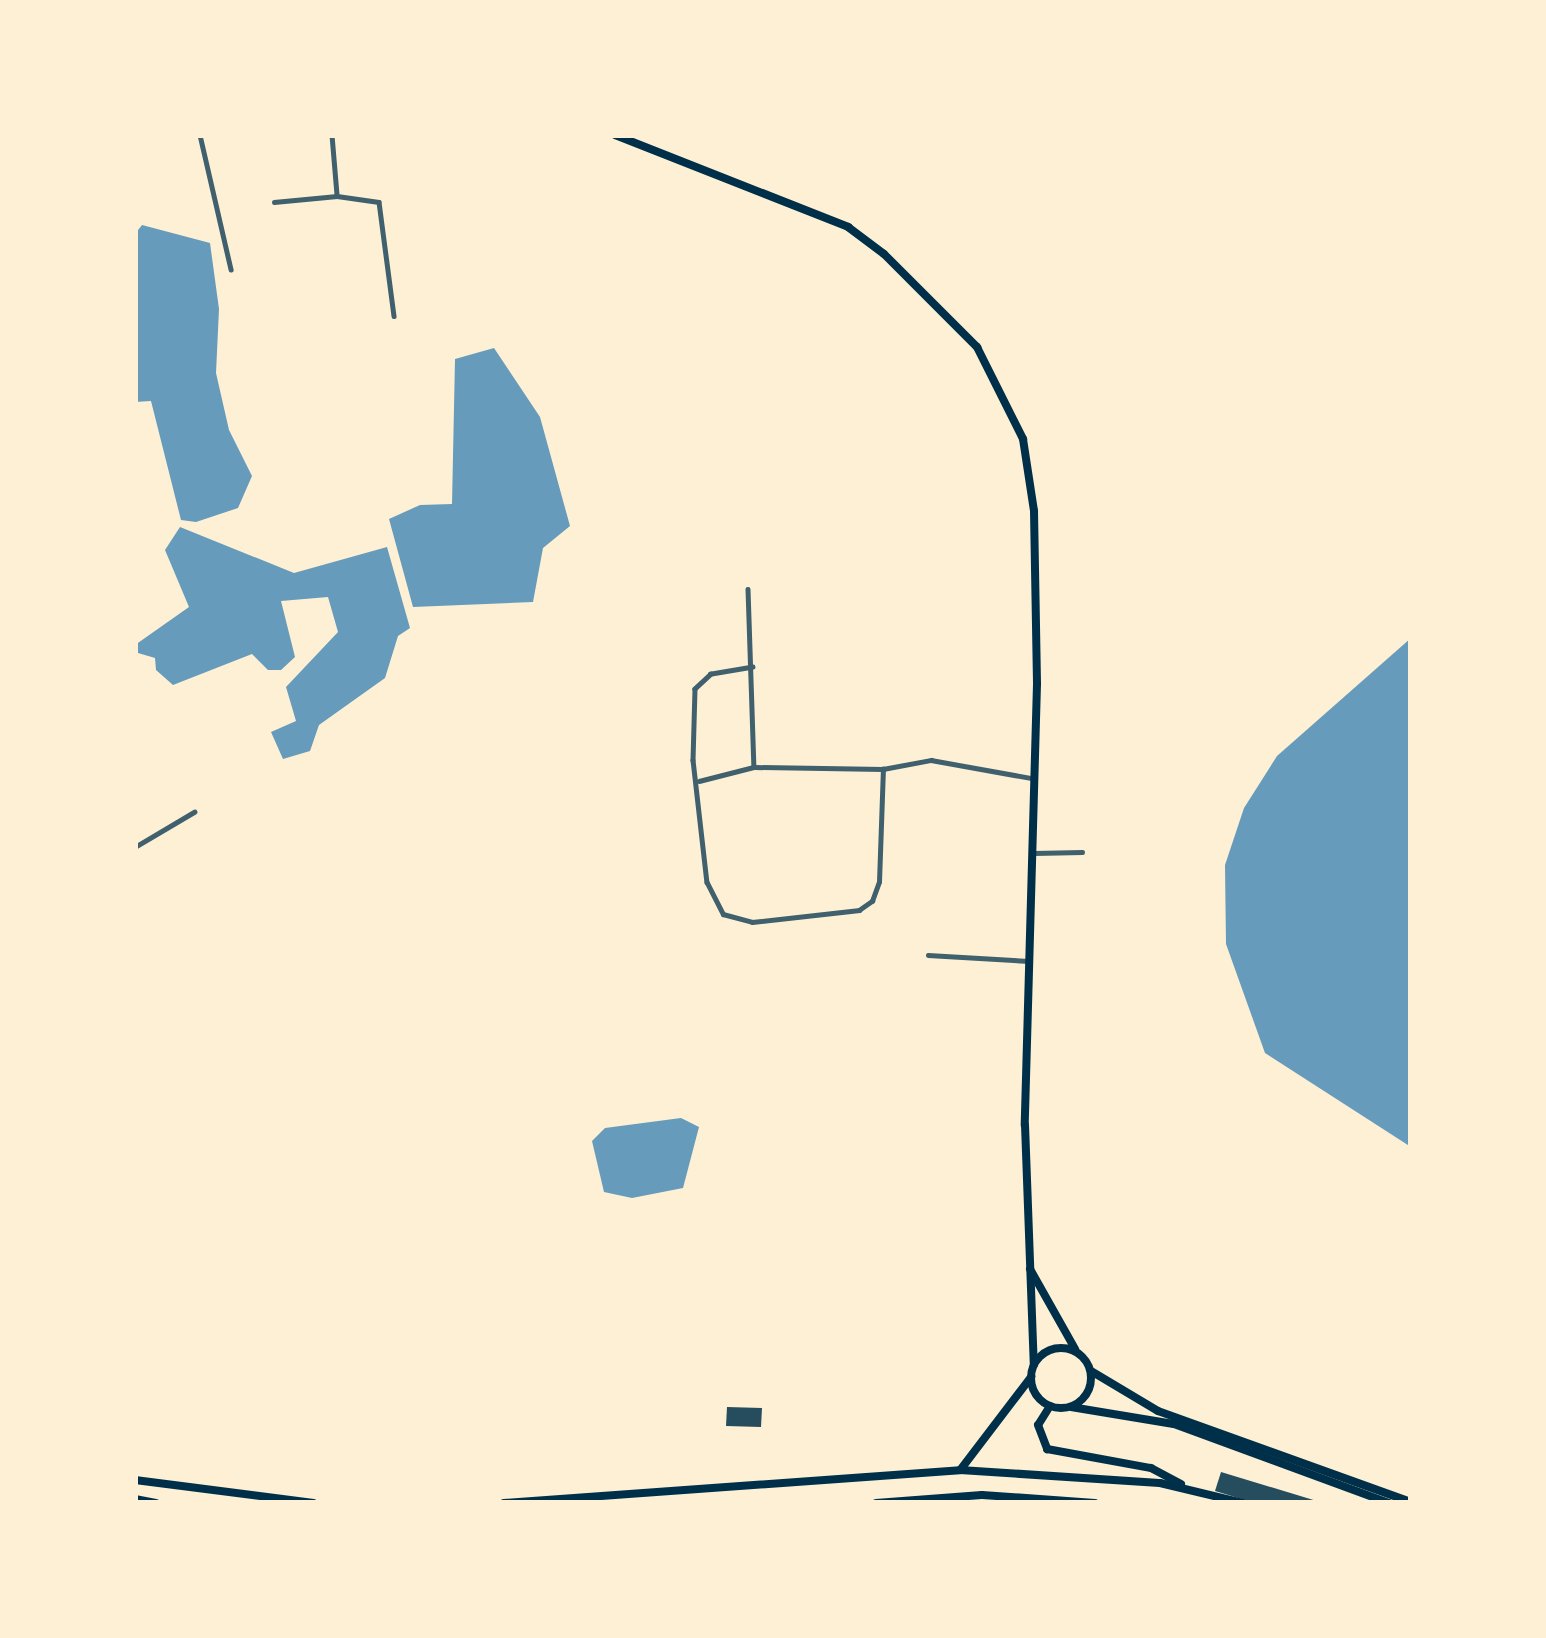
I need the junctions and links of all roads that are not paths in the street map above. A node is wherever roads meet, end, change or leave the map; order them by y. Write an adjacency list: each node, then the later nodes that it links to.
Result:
1 (200, 135): 6 (street)
2 (332, 135): 4 (street)
3 (615, 135): 12 (highway)
4 (337, 196): 5 (street); 7 (street)
5 (274, 202)
6 (231, 269)
7 (394, 316)
8 (748, 589): 9 (street)
9 (753, 668): 10 (street); 13 (street)
10 (754, 767): 11 (street); 13 (street)
11 (883, 769): 12 (street); 13 (street)
12 (1035, 778): 17 (highway)
13 (699, 781)
14 (194, 812): 15 (street)
15 (135, 847)
16 (1082, 852): 17 (street)
17 (1034, 853): 19 (highway)
18 (928, 955): 19 (street)
19 (1029, 961): 20 (highway)
20 (1027, 1262): 21 (highway); 22 (highway)
21 (1078, 1352): 22 (highway); 23 (highway)
22 (1034, 1366): 24 (highway)
23 (1091, 1371): 26 (highway); 32 (highway)
24 (1031, 1377): 25 (highway); 27 (highway)
25 (1051, 1406): 26 (highway); 29 (highway)
26 (1071, 1406): 39 (highway)
27 (960, 1470): 29 (highway); 35 (highway)
28 (135, 1480): 34 (highway)
29 (1186, 1487): 38 (highway)
30 (135, 1499): 33 (highway)
31 (1055, 1501): 36 (highway); 37 (highway)
32 (1411, 1502)
33 (155, 1503)
34 (314, 1503)
35 (504, 1503)
36 (876, 1503)
37 (1095, 1503)
38 (1243, 1503)
39 (1389, 1503)

